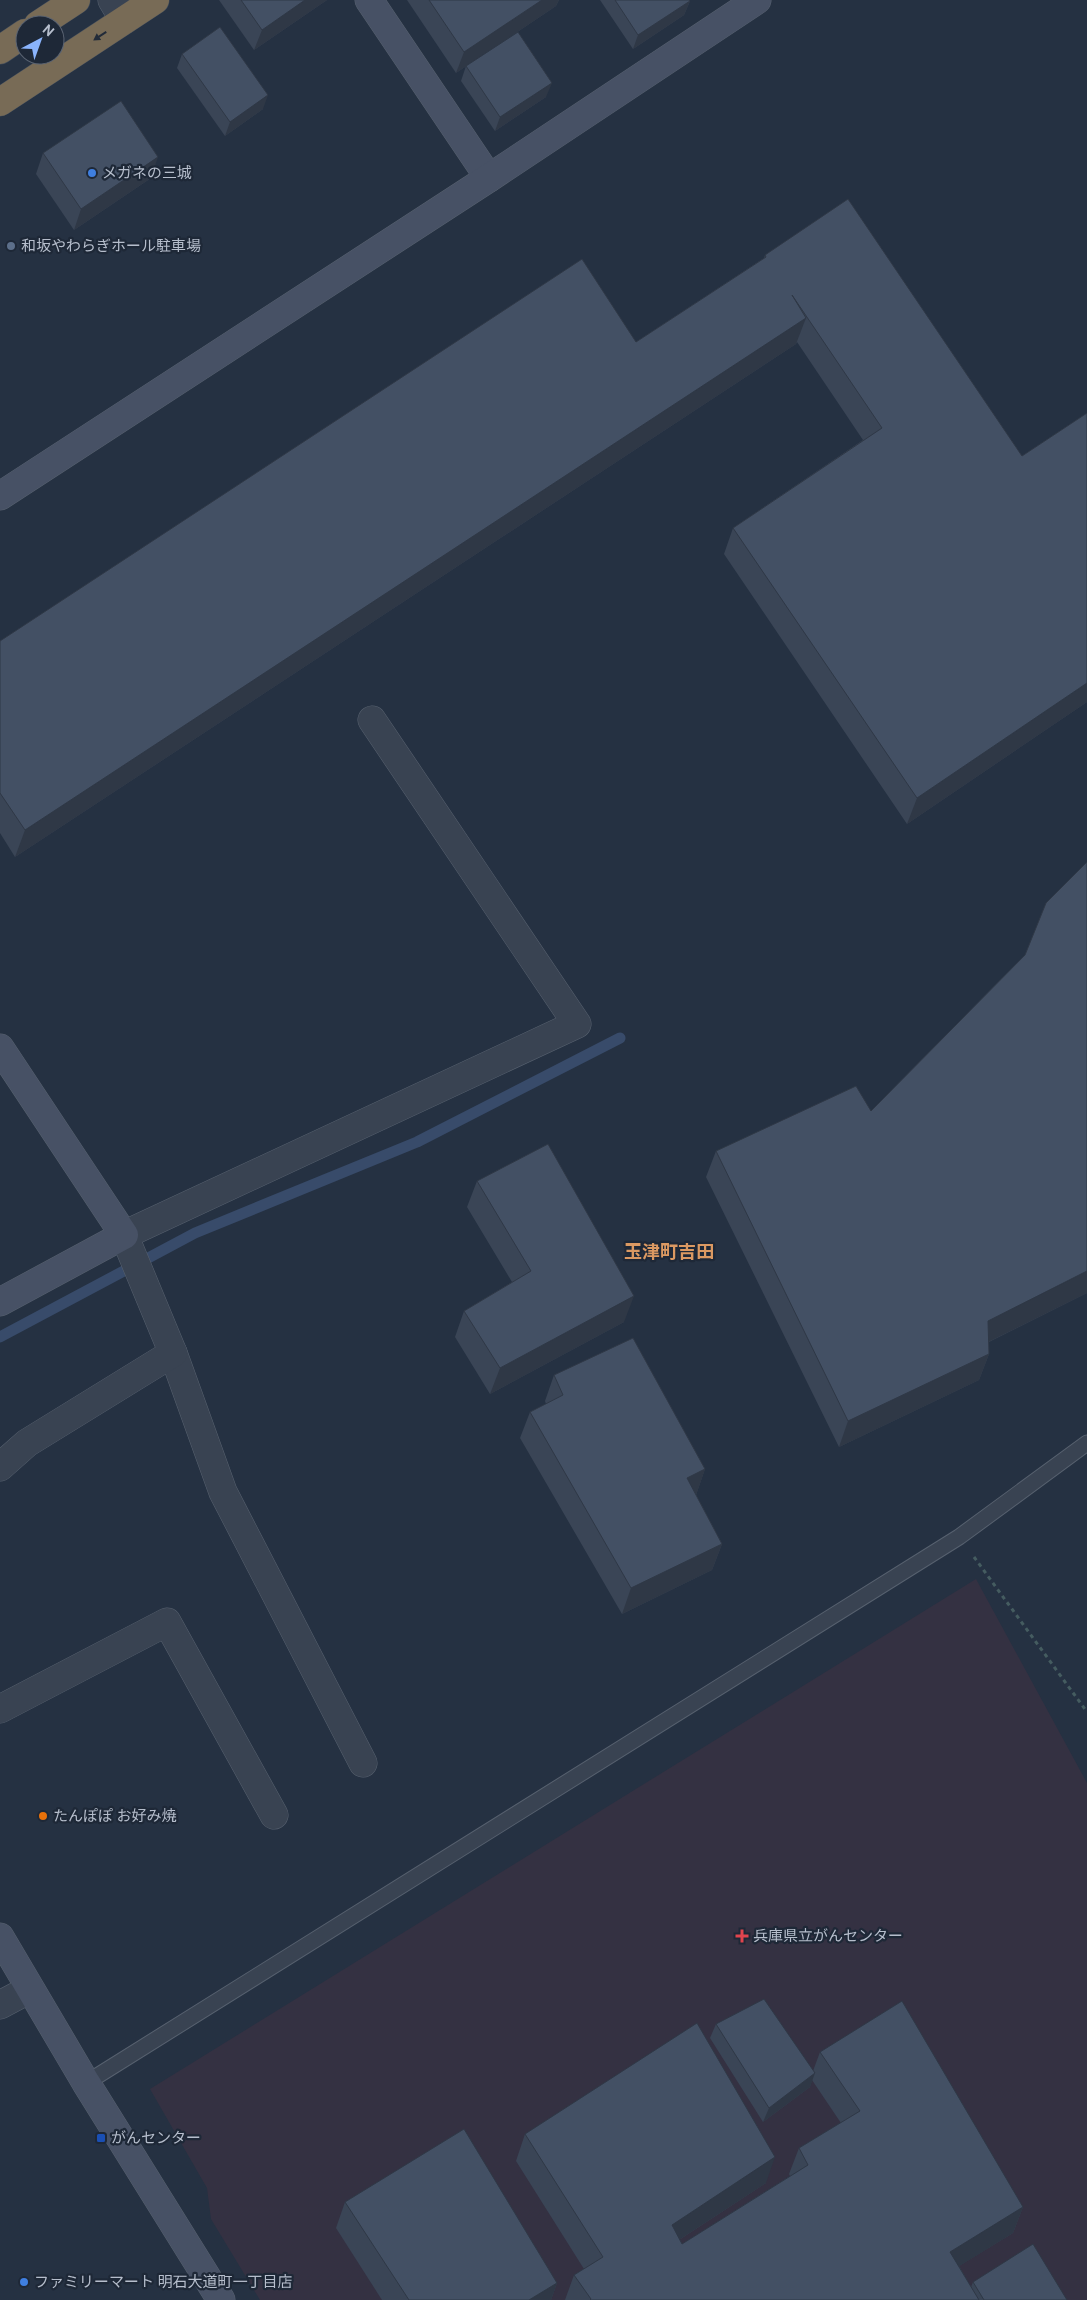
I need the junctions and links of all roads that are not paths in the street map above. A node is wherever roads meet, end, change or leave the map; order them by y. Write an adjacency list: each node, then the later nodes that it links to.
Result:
1 (76, 0): 6 (highway)
2 (155, 0): 5 (highway)
3 (369, 0): 10 (street)
4 (757, 0): 10 (street)
5 (118, 10): 9 (highway, one-way to 9)
6 (53, 15)
7 (15, 40): 8 (highway)
8 (0, 50)
9 (0, 102)
10 (489, 178): 11 (street)
11 (0, 496)
12 (372, 720): 14 (street)
13 (0, 1048): 14 (street)
14 (124, 1235): 15 (street); 16 (street)
15 (0, 1302)
16 (173, 1353): 18 (street); 20 (street)
17 (1087, 1443): 25 (lane)
18 (0, 1468)
19 (0, 1709): 21 (street)
20 (362, 1763)
21 (274, 1815)
22 (0, 1937): 23 (street)
23 (30, 1989): 24 (street); 25 (street)
24 (0, 2005)
25 (86, 2083): 26 (street)
26 (221, 2300)

